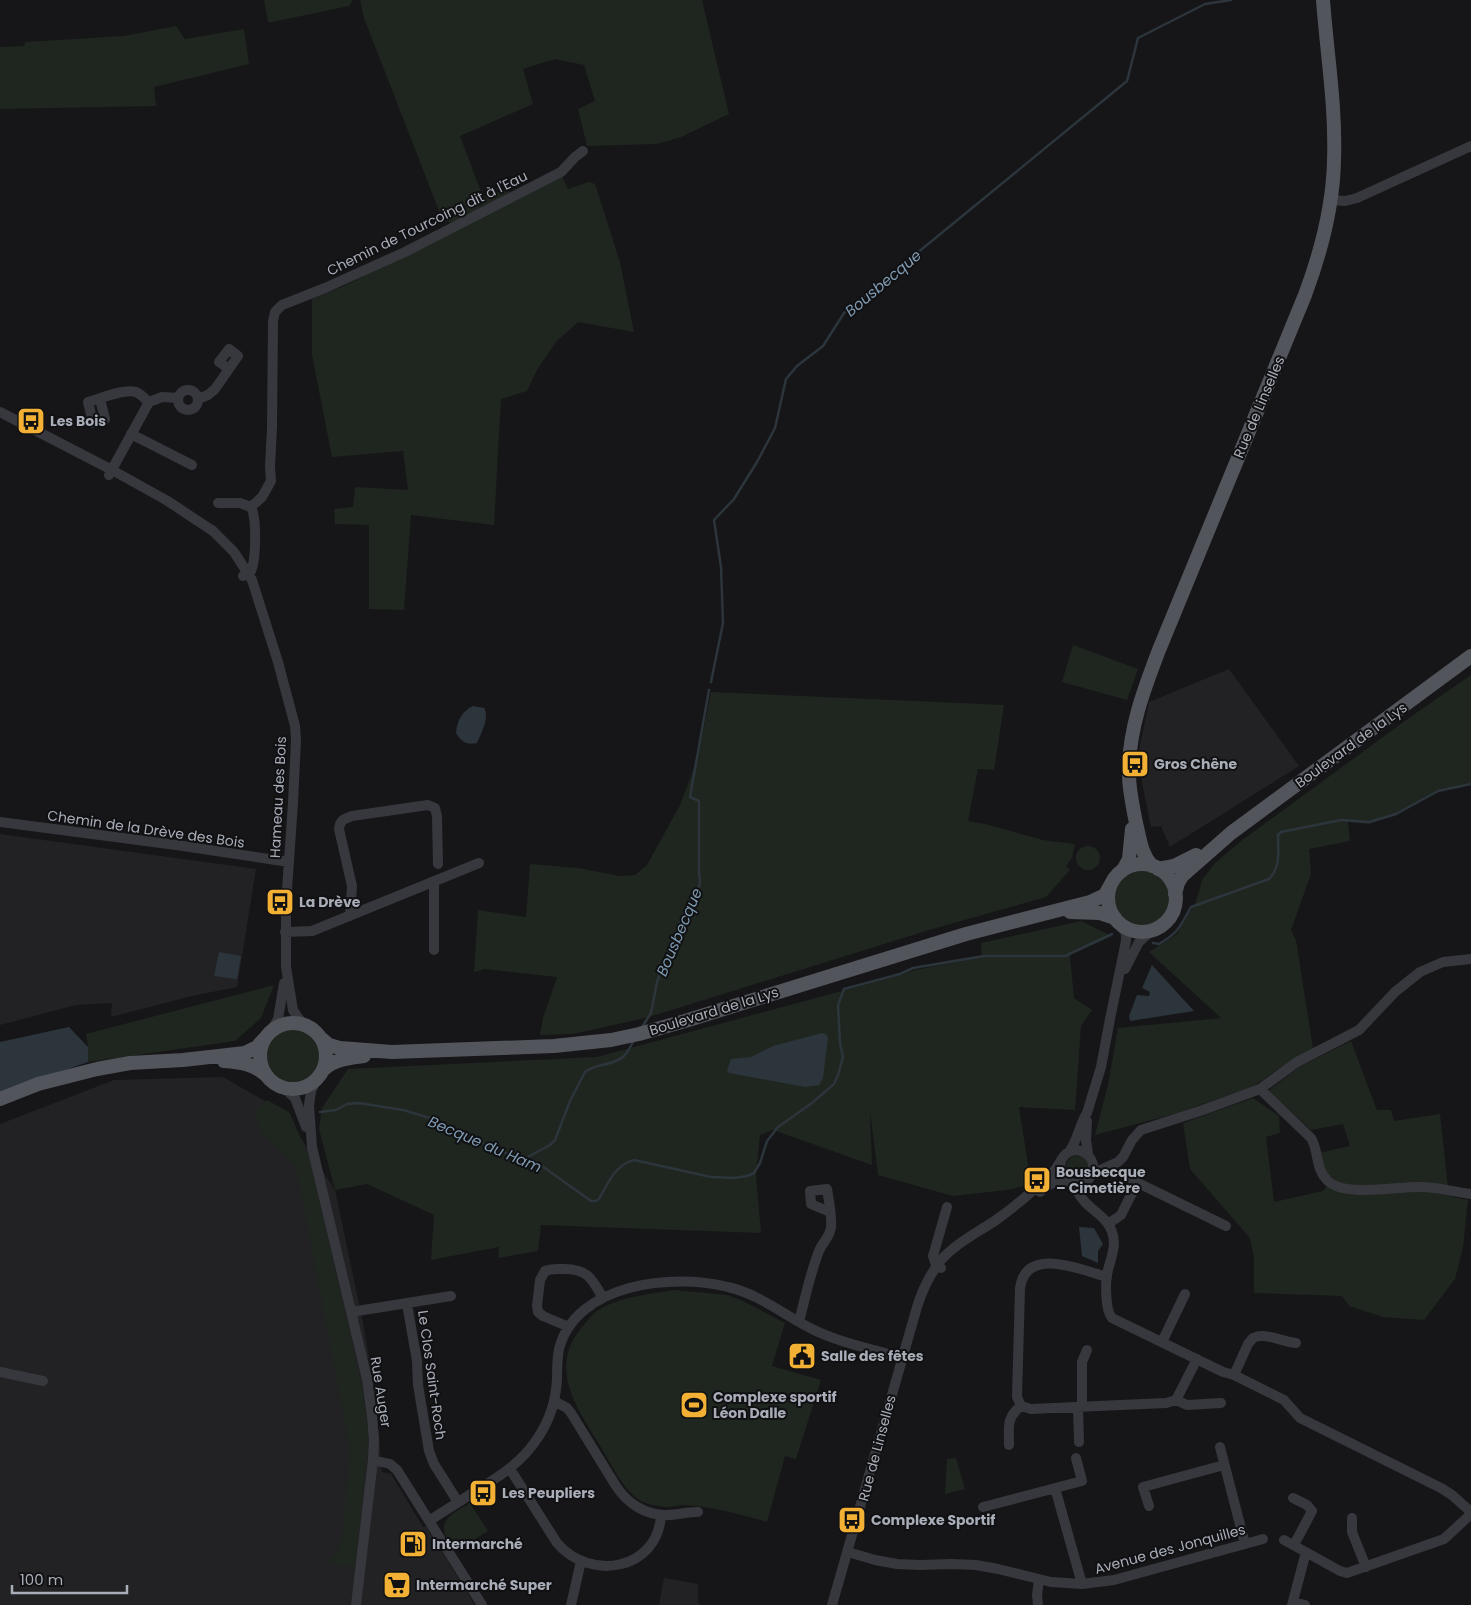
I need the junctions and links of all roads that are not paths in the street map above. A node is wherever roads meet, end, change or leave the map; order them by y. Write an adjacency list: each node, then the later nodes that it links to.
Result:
1 (1322, 0): 4 (main road, Rue de Linselles)
2 (1471, 146): 4 (street)
3 (584, 151): 13 (street, Chemin de Tourcoing dit à l'Eau)
4 (1330, 200): 16 (main road, Rue de Linselles)
5 (229, 369): 7 (street)
6 (100, 399): 7 (street)
7 (149, 402): 9 (street)
8 (0, 412): 11 (street, Hameau des Bois)
9 (132, 434): 10 (street); 11 (street)
10 (192, 465)
11 (111, 472): 14 (street, Hameau des Bois)
12 (218, 503): 13 (street)
13 (251, 507): 14 (street)
14 (245, 575): 19 (street, Hameau des Bois)
15 (1471, 656): 18 (main road, Boulevard de la Lys)
16 (1132, 803): 22 (main road, Rue de Linselles); 23 (main road, Rue de Linselles)
17 (0, 822): 19 (street, Chemin de la Drève des Bois)
18 (1231, 833): 22 (main road, Boulevard de la Lys); 26 (main road, Boulevard de la Lys)
19 (289, 862): 31 (street, Hameau des Bois)
20 (479, 863): 24 (street)
21 (438, 864): 27 (street)
22 (1155, 868): 23 (main road); 26 (main road)
23 (1123, 870): 25 (main road)
24 (434, 881): 27 (street); 32 (street)
25 (1110, 886): 28 (main road, Boulevard de la Lys); 29 (main road)
26 (1175, 894): 30 (main road)
27 (350, 916): 31 (street)
28 (1028, 918): 29 (main road, Boulevard de la Lys); 39 (main road, Boulevard de la Lys)
29 (1117, 921): 30 (main road); 35 (street)
30 (1152, 930): 35 (street)
31 (285, 932): 34 (street, Hameau des Bois)
32 (434, 950)
33 (1471, 960): 44 (street)
34 (286, 967): 36 (street, Hameau des Bois); 37 (street, Hameau des Bois)
35 (1116, 991): 46 (street)
36 (305, 1025): 37 (main road); 38 (main road)
37 (268, 1034): 40 (main road); 42 (main road)
38 (322, 1040): 39 (main road, Boulevard de la Lys); 41 (main road)
39 (392, 1052): 41 (main road, Boulevard de la Lys)
40 (183, 1060): 42 (main road); 45 (main road)
41 (321, 1074): 43 (main road); 47 (street, Rue Auger)
42 (266, 1075): 43 (main road)
43 (283, 1087): 47 (street, Rue Auger)
44 (1260, 1089): 51 (street); 54 (street)
45 (0, 1099)
46 (1087, 1113): 48 (street); 49 (street)
47 (312, 1147): 66 (street, Rue Auger)
48 (1069, 1152): 49 (street); 50 (street)
49 (1089, 1156): 51 (street); 52 (street)
50 (1061, 1161): 53 (street); 60 (street, Rue de Linselles)
51 (1114, 1165): 52 (street)
52 (1090, 1177): 53 (street); 56 (street)
53 (1069, 1182): 56 (street); 60 (street, Rue de Linselles)
54 (1471, 1194)
55 (947, 1207): 60 (street)
56 (1094, 1211): 58 (street)
57 (830, 1212): 67 (street)
58 (1108, 1224): 59 (street); 61 (street)
59 (1226, 1226)
60 (940, 1267): 72 (street, Rue de Linselles)
61 (1107, 1277): 69 (street); 80 (street)
62 (1185, 1294): 69 (street)
63 (451, 1296): 65 (street, Le Clos Saint-Roch)
64 (603, 1298): 67 (street); 68 (street); 68 (street)
65 (407, 1304): 66 (street, Le Clos Saint-Roch); 91 (street, Le Clos Saint-Roch)
66 (351, 1312): 86 (street, Rue Auger)
67 (799, 1322): 72 (street)
68 (569, 1327): 78 (street)
69 (1162, 1342): 73 (street)
70 (1296, 1343): 75 (street)
71 (1087, 1350): 81 (street)
72 (902, 1358): 103 (street, Rue de Linselles)
73 (1197, 1360): 75 (street); 77 (street)
74 (0, 1372): 76 (street)
75 (1234, 1375): 95 (street)
76 (43, 1381)
77 (1176, 1400): 79 (street); 81 (street)
78 (554, 1401): 88 (street); 96 (street)
79 (1221, 1403)
80 (1021, 1406): 81 (street); 83 (street)
81 (1080, 1407): 82 (street)
82 (1079, 1442)
83 (1009, 1445)
84 (1220, 1447): 87 (street)
85 (1076, 1458): 89 (street)
86 (373, 1460): 98 (street); 110 (street, Rue Auger)
87 (1224, 1465): 92 (street); 101 (street)
88 (510, 1469): 91 (street); 105 (street)
89 (1055, 1488): 93 (street); 108 (street)
90 (1293, 1498): 102 (street)
91 (458, 1502): 98 (street)
92 (1148, 1506)
93 (983, 1507)
94 (698, 1512): 96 (street)
95 (1471, 1513): 106 (street)
96 (661, 1515): 105 (street)
97 (1352, 1518): 106 (street)
98 (429, 1521): 111 (street)
99 (1263, 1540): 101 (street, Avenue des Jonquilles)
100 (1284, 1540): 102 (street)
101 (1245, 1544): 108 (street, Avenue des Jonquilles)
102 (1294, 1545): 104 (street)
103 (848, 1552): 107 (street, Avenue des Jonquilles); 113 (street, Rue de Linselles)
104 (1306, 1552): 106 (street); 109 (street)
105 (581, 1561): 112 (street)
106 (1366, 1567)
107 (1039, 1580): 108 (street, Avenue des Jonquilles); 114 (street)
108 (1082, 1584)
109 (1292, 1604): 115 (street)
110 (356, 1605)
111 (482, 1605)
112 (571, 1605)
113 (832, 1605)
114 (1038, 1605)
115 (1305, 1605)

